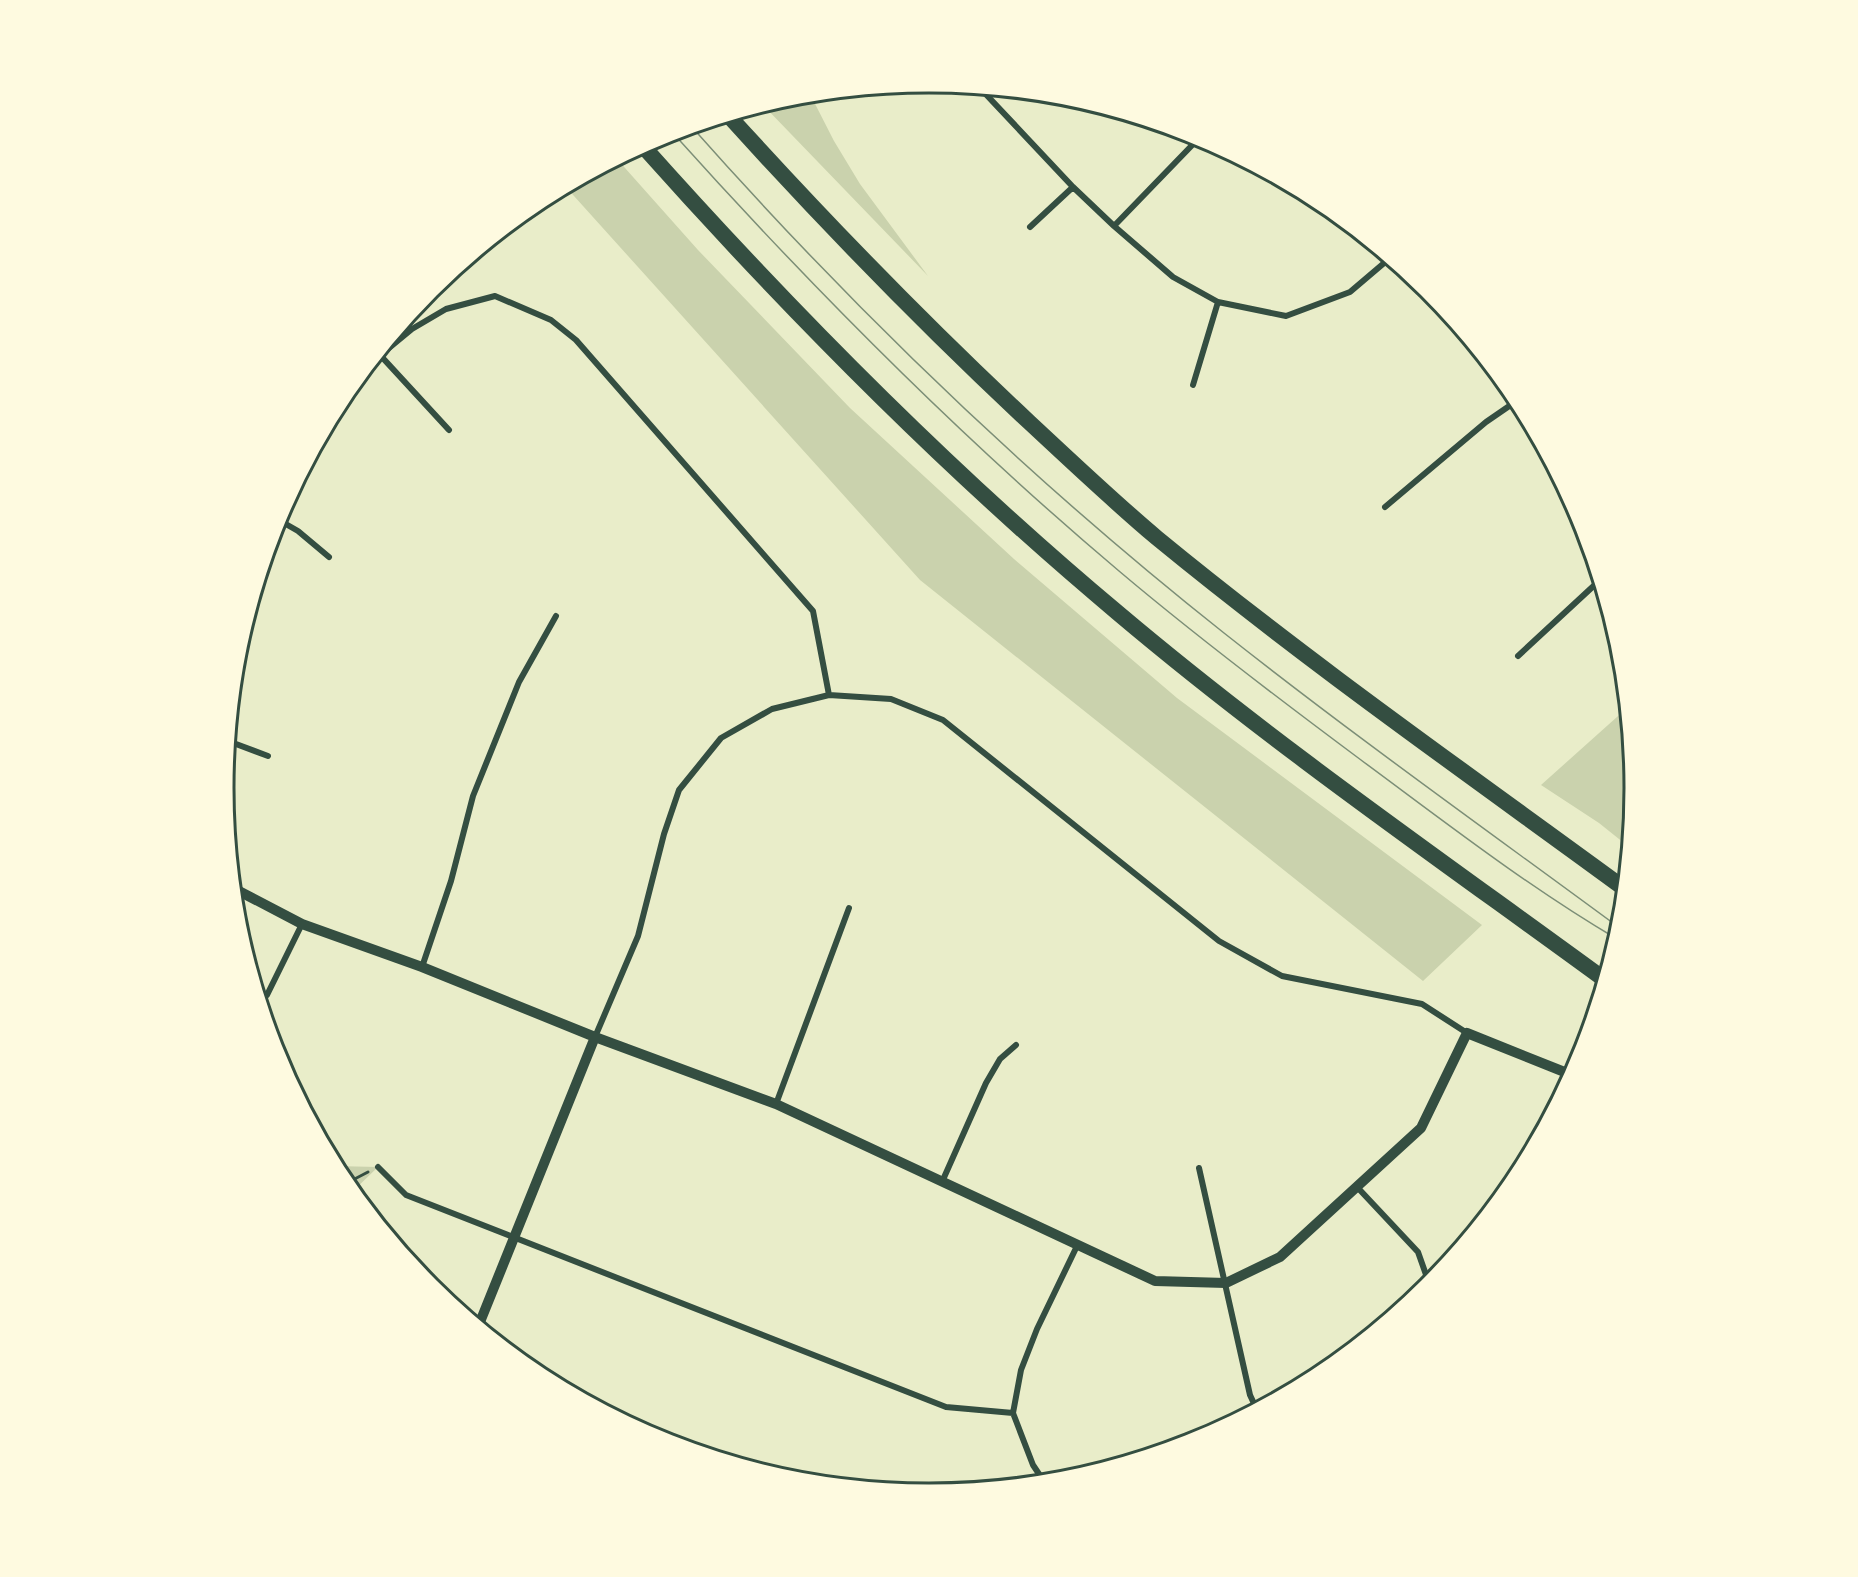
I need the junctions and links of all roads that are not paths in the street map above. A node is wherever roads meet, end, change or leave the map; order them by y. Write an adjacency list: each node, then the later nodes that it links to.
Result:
1 (987, 95): 5 (street)
2 (734, 121): 24 (highway)
3 (1192, 145): 6 (street)
4 (649, 152): 29 (highway)
5 (1073, 187): 6 (street); 7 (street)
6 (1114, 226): 9 (street)
7 (1030, 227)
8 (1384, 263): 9 (street)
9 (1218, 302): 12 (street)
10 (396, 342): 21 (street)
11 (383, 358): 14 (street)
12 (1193, 385)
13 (1509, 406): 15 (street)
14 (449, 430)
15 (1385, 507)
16 (285, 524): 17 (street)
17 (329, 557)
18 (1594, 585): 20 (street)
19 (556, 616): 28 (street)
20 (1518, 656)
21 (829, 695): 31 (street); 32 (street)
22 (235, 744): 23 (street)
23 (268, 756)
24 (1618, 884)
25 (241, 892): 27 (street)
26 (849, 909): 35 (street)
27 (302, 924): 28 (street); 30 (street)
28 (423, 968): 32 (street)
29 (1599, 976)
30 (265, 997)
31 (1467, 1033): 34 (street); 39 (street)
32 (596, 1037): 35 (street); 40 (street)
33 (1016, 1045): 38 (street)
34 (1564, 1072)
35 (776, 1104): 38 (street)
36 (378, 1167): 40 (street)
37 (1199, 1168): 43 (street)
38 (942, 1182): 41 (street)
39 (1358, 1188): 42 (street); 43 (street)
40 (513, 1236): 44 (street); 46 (street)
41 (1077, 1246): 43 (street); 46 (street)
42 (1426, 1275)
43 (1226, 1283): 45 (street)
44 (481, 1320)
45 (1254, 1403)
46 (1013, 1413): 47 (street)
47 (1040, 1475)

